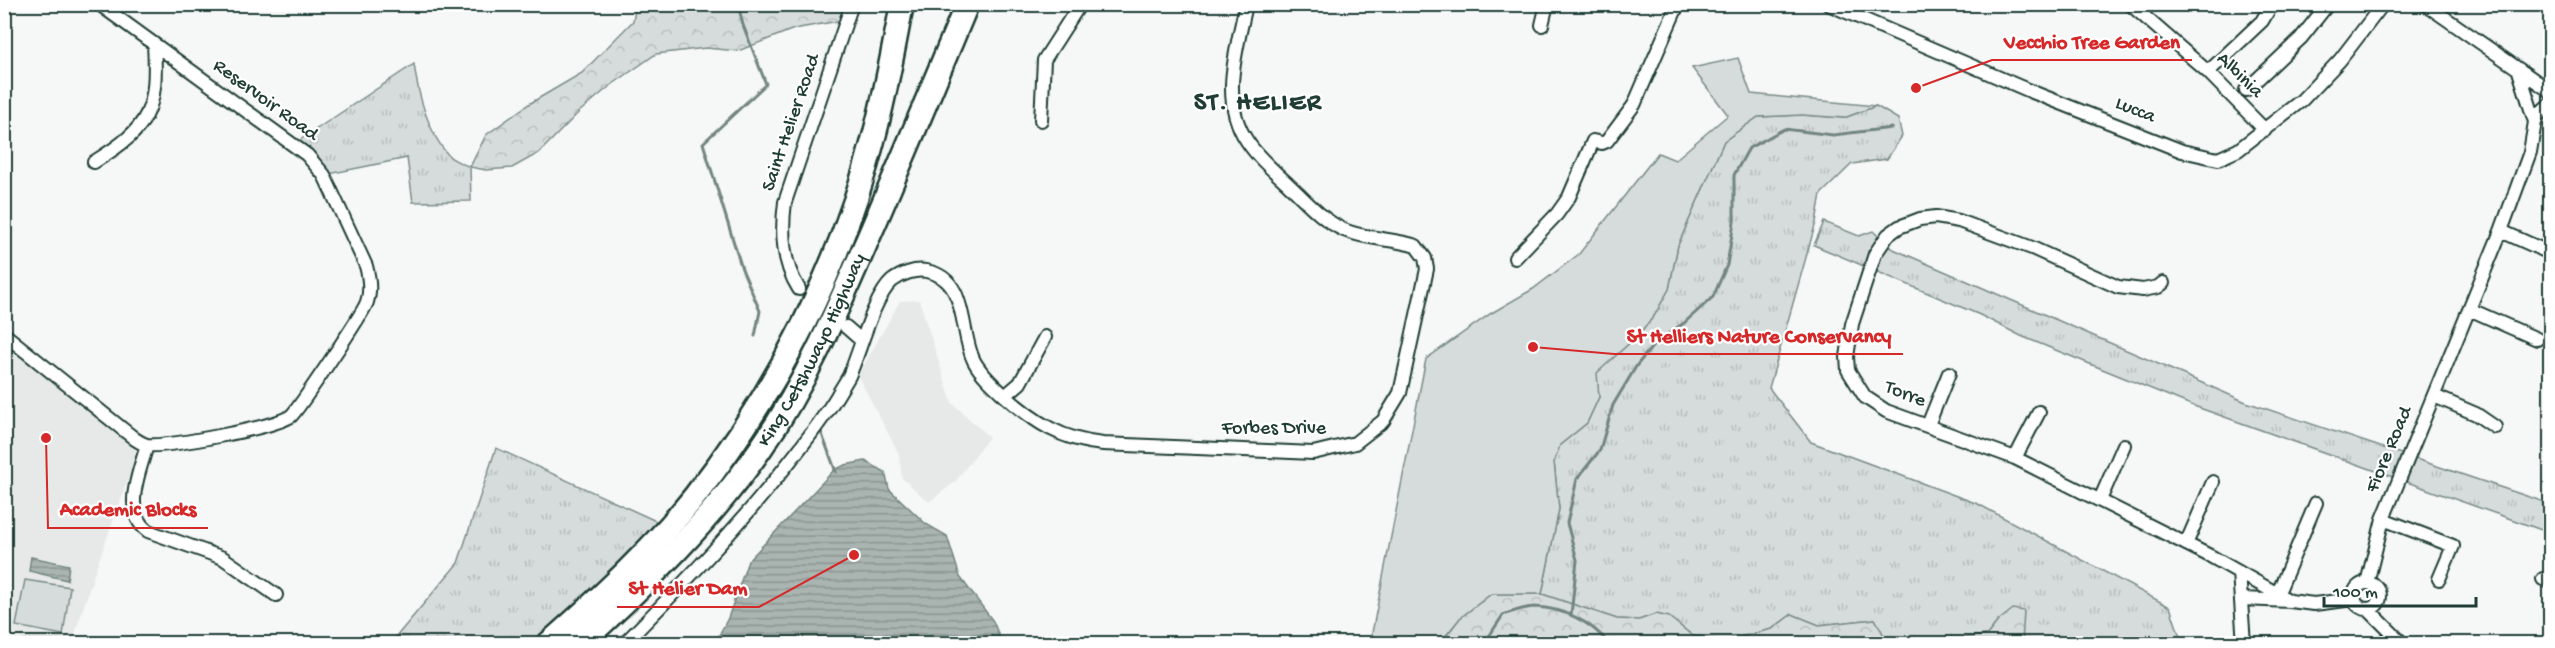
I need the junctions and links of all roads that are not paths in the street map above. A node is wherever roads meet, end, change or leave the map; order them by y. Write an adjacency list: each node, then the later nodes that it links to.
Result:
1 (99, 4): 16 (street, Reservoir Road)
2 (852, 4): 30 (street, Saint Helier Road)
3 (902, 4): 59 (highway, King Cetshwayo Highway)
4 (967, 4): 60 (highway, King Cetshwayo Highway)
5 (1080, 4): 22 (street)
6 (1246, 4): 38 (street, Forbes Drive)
7 (1547, 4): 15 (street)
8 (1678, 4): 28 (street)
9 (1828, 4): 24 (street, Lucca)
10 (2130, 4): 18 (street, Albinia)
11 (2272, 4): 18 (street)
12 (2328, 4): 19 (street)
13 (2383, 4): 24 (street, Lucca)
14 (2425, 4): 17 (street)
15 (1542, 25)
16 (153, 44): 25 (street); 43 (street, Reservoir Road)
17 (2519, 71): 20 (street); 23 (street, Fiore Road)
18 (2208, 72): 24 (street, Albinia)
19 (2246, 90)
20 (2550, 91)
21 (2550, 104): 23 (street, Fiore Road)
22 (1041, 120)
23 (2535, 123): 26 (street, Fiore Road)
24 (2265, 130)
25 (94, 162)
26 (2501, 231): 27 (street); 31 (street, Fiore Road)
27 (2550, 253)
28 (1515, 258)
29 (2163, 283): 41 (street, Torre)
30 (799, 289)
31 (2469, 309): 35 (street); 39 (street, Fiore Road)
32 (846, 327): 36 (street)
33 (4, 334): 43 (street)
34 (1045, 337): 38 (street)
35 (2537, 339)
36 (862, 341): 38 (street, Forbes Drive); 61 (street)
37 (1949, 373): 41 (street)
38 (1005, 396)
39 (2434, 396): 42 (street, Fiore Road); 49 (street, Fiore Road)
40 (2039, 412): 45 (street)
41 (1928, 425): 45 (street, Torre)
42 (2495, 427)
43 (147, 445): 54 (street)
44 (2124, 445): 47 (street)
45 (2014, 458): 47 (street, Torre)
46 (2213, 482): 50 (street)
47 (2100, 501): 50 (street, Torre)
48 (2316, 502): 55 (street)
49 (2383, 519): 52 (street, Fiore Road); 53 (street, Fiore Road)
50 (2186, 544): 51 (street, Torre)
51 (2239, 572): 55 (street, Torre); 56 (street)
52 (2439, 579)
53 (2367, 583): 57 (street, Fiore Road); 58 (street)
54 (276, 595)
55 (2276, 597): 56 (street, Torre); 57 (street, Torre)
56 (2242, 599): 62 (street)
57 (2354, 599): 58 (street)
58 (2368, 609): 63 (street)
59 (548, 644)
60 (580, 644)
61 (624, 644)
62 (2244, 644)
63 (2403, 644)

